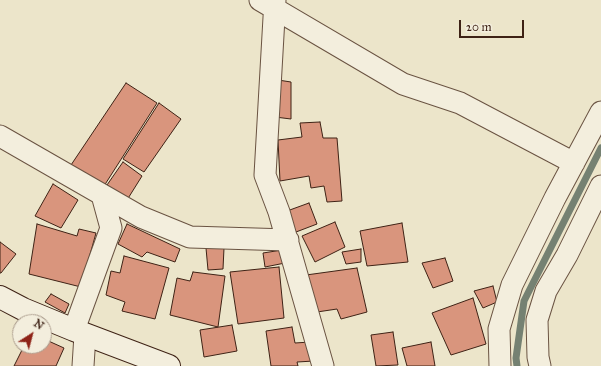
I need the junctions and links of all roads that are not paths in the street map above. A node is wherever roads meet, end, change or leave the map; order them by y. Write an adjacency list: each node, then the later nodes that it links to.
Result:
1 (270, 3): 4 (street); 7 (street)
2 (601, 112): 4 (street)
3 (0, 136): 6 (street)
4 (574, 163): 13 (street)
5 (601, 186): 14 (street)
6 (102, 195): 7 (street); 9 (street)
7 (288, 240): 12 (street)
8 (0, 297): 9 (main road)
9 (79, 332): 10 (street); 11 (main road)
10 (83, 366)
11 (169, 366)
12 (323, 366)
13 (500, 366)
14 (540, 366)

